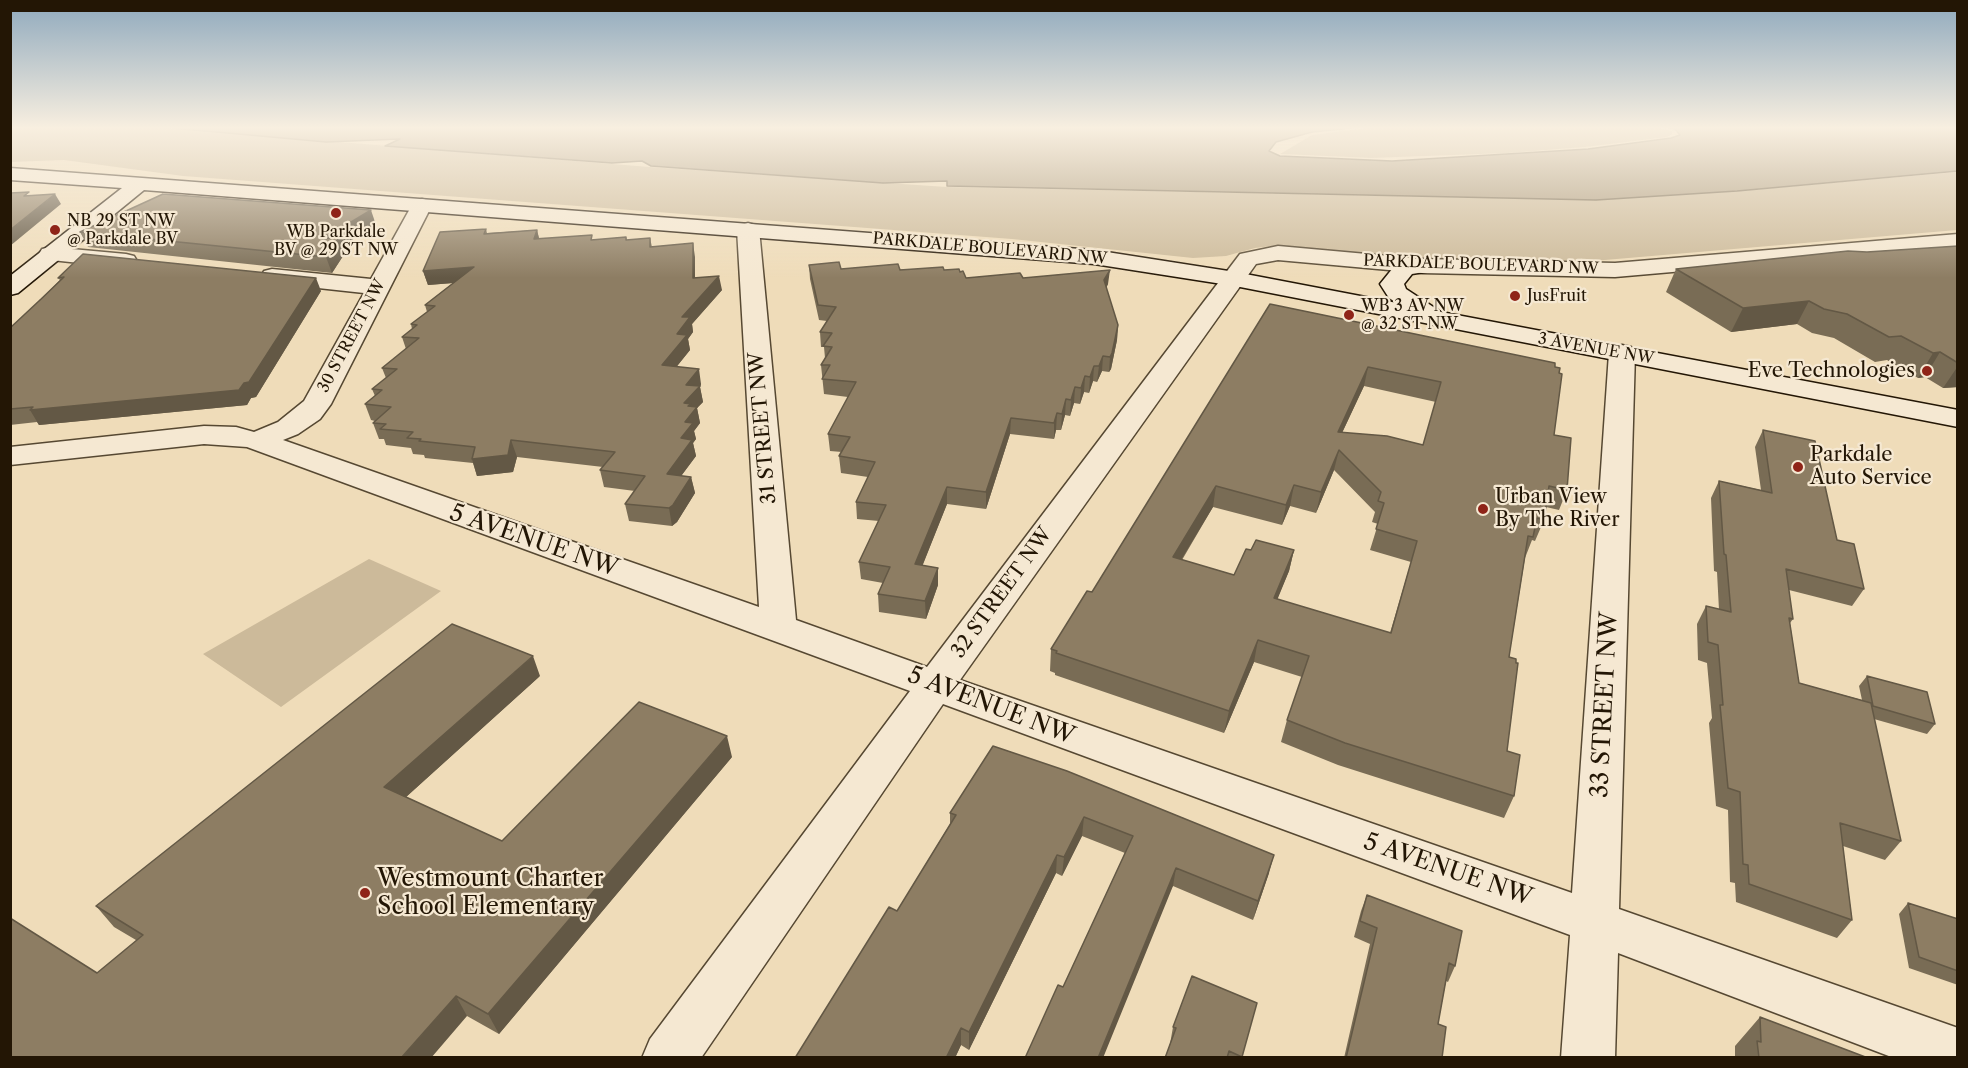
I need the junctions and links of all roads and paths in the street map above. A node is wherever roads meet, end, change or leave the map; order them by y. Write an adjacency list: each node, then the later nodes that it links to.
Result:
1 (60, 178): 2 (street, PARKDALE BOULEVARD NW)
2 (139, 184): 3 (street, PARKDALE BOULEVARD NW); 7 (street)
3 (422, 205): 4 (street, PARKDALE BOULEVARD NW); 14 (street, 30 STREET NW)
4 (748, 229): 12 (street, PARKDALE BOULEVARD NW); 20 (street, 31 STREET NW)
5 (1958, 240): 6 (street, PARKDALE BOULEVARD NW)
6 (1923, 243): 8 (street); 10 (street, PARKDALE BOULEVARD NW)
7 (50, 254): 9 (street); 13 (street)
8 (1958, 258)
9 (143, 263)
10 (1422, 266): 12 (street, PARKDALE BOULEVARD NW); 15 (street)
11 (246, 273): 14 (street)
12 (1235, 279): 15 (street, 3 AVENUE NW); 21 (street, 32 STREET NW)
13 (15, 280)
14 (378, 287): 18 (street, 30 STREET NW)
15 (1442, 320): 16 (street, 3 AVENUE NW)
16 (1622, 353): 17 (street, 3 AVENUE NW); 22 (street, 33 STREET NW)
17 (1958, 419)
18 (257, 441): 19 (street, 5 AVENUE NW); 20 (street, 5 AVENUE NW)
19 (10, 456)
20 (778, 627): 21 (street, 5 AVENUE NW)
21 (935, 686): 22 (street, 5 AVENUE NW); 24 (street, 32 STREET NW)
22 (1595, 923): 23 (street, 5 AVENUE NW); 25 (street, 33 STREET NW)
23 (1958, 1055)
24 (669, 1058)
25 (1588, 1058)

